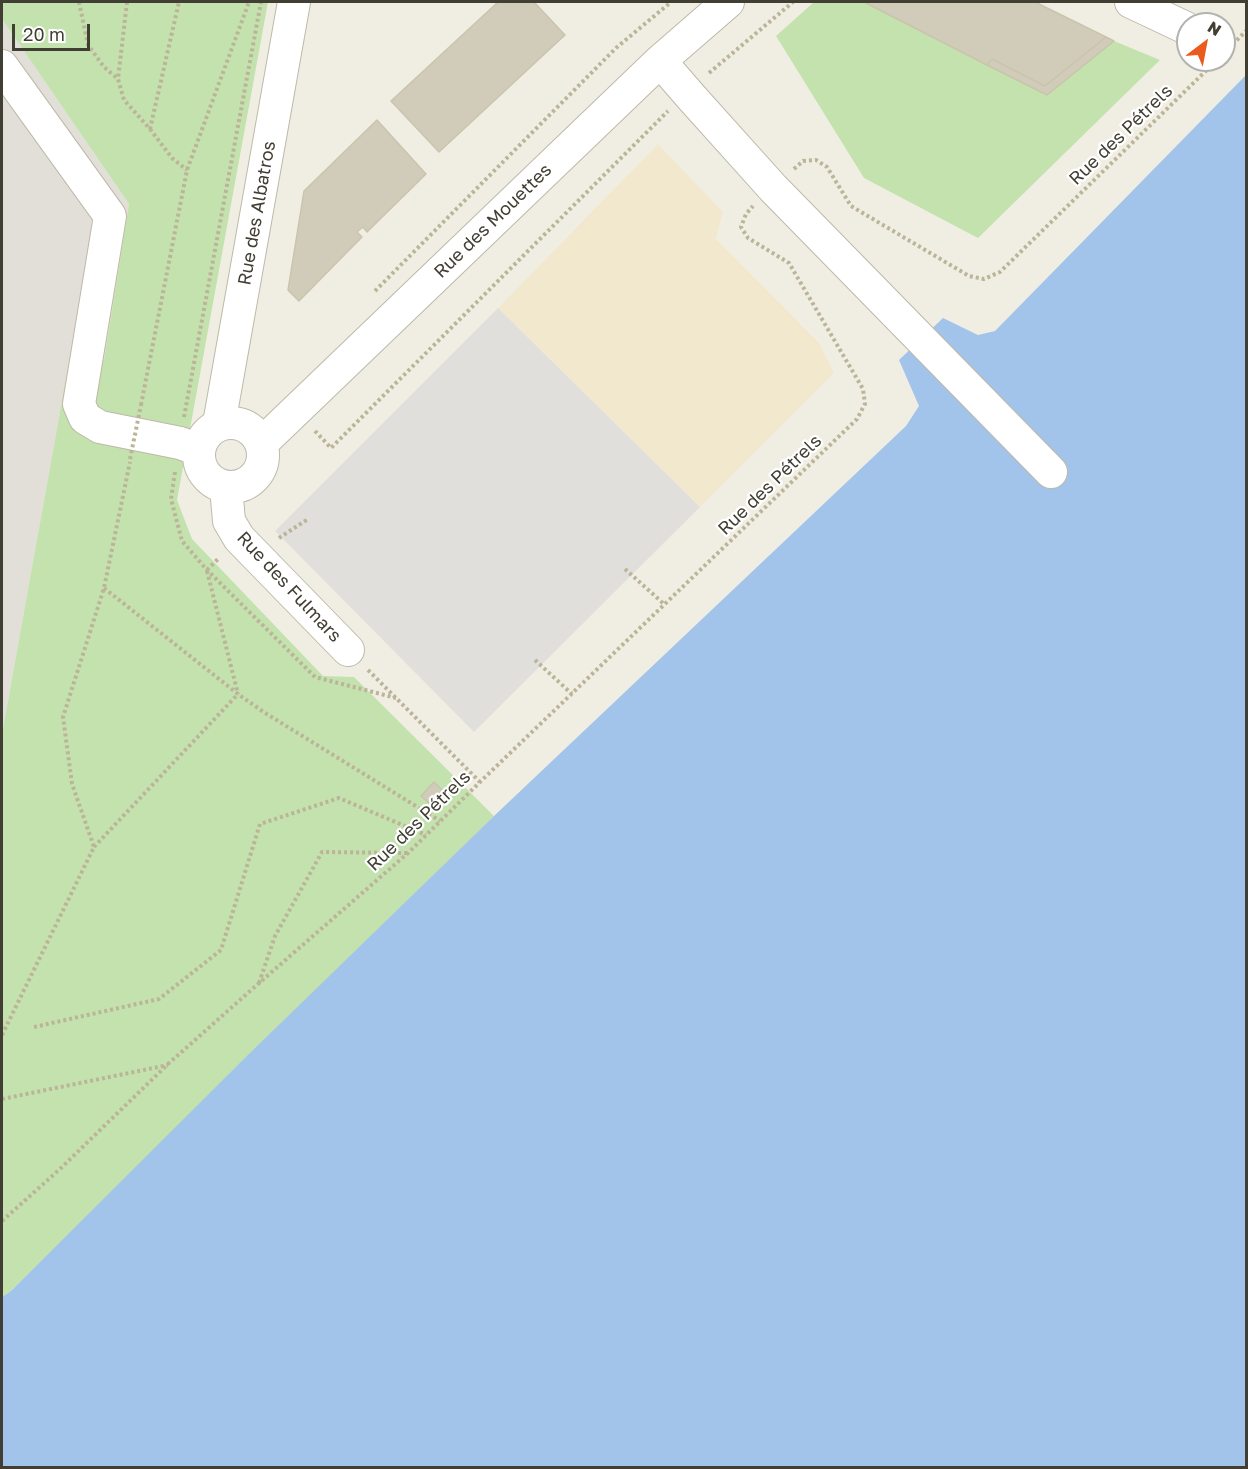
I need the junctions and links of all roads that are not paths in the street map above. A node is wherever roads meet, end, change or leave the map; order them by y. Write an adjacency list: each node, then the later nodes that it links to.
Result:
1 (294, 2): 7 (street, Rue des Albatros)
2 (728, 2): 5 (street, Rue des Mouettes)
3 (1131, 2): 4 (street)
4 (1176, 23)
5 (660, 60): 8 (street, Rue des Mouettes); 10 (street)
6 (2, 66): 9 (street)
7 (219, 424): 8 (street); 9 (street)
8 (262, 443): 11 (street)
9 (189, 447): 11 (street)
10 (1051, 472)
11 (226, 487): 12 (street, Rue des Fulmars)
12 (348, 650)

